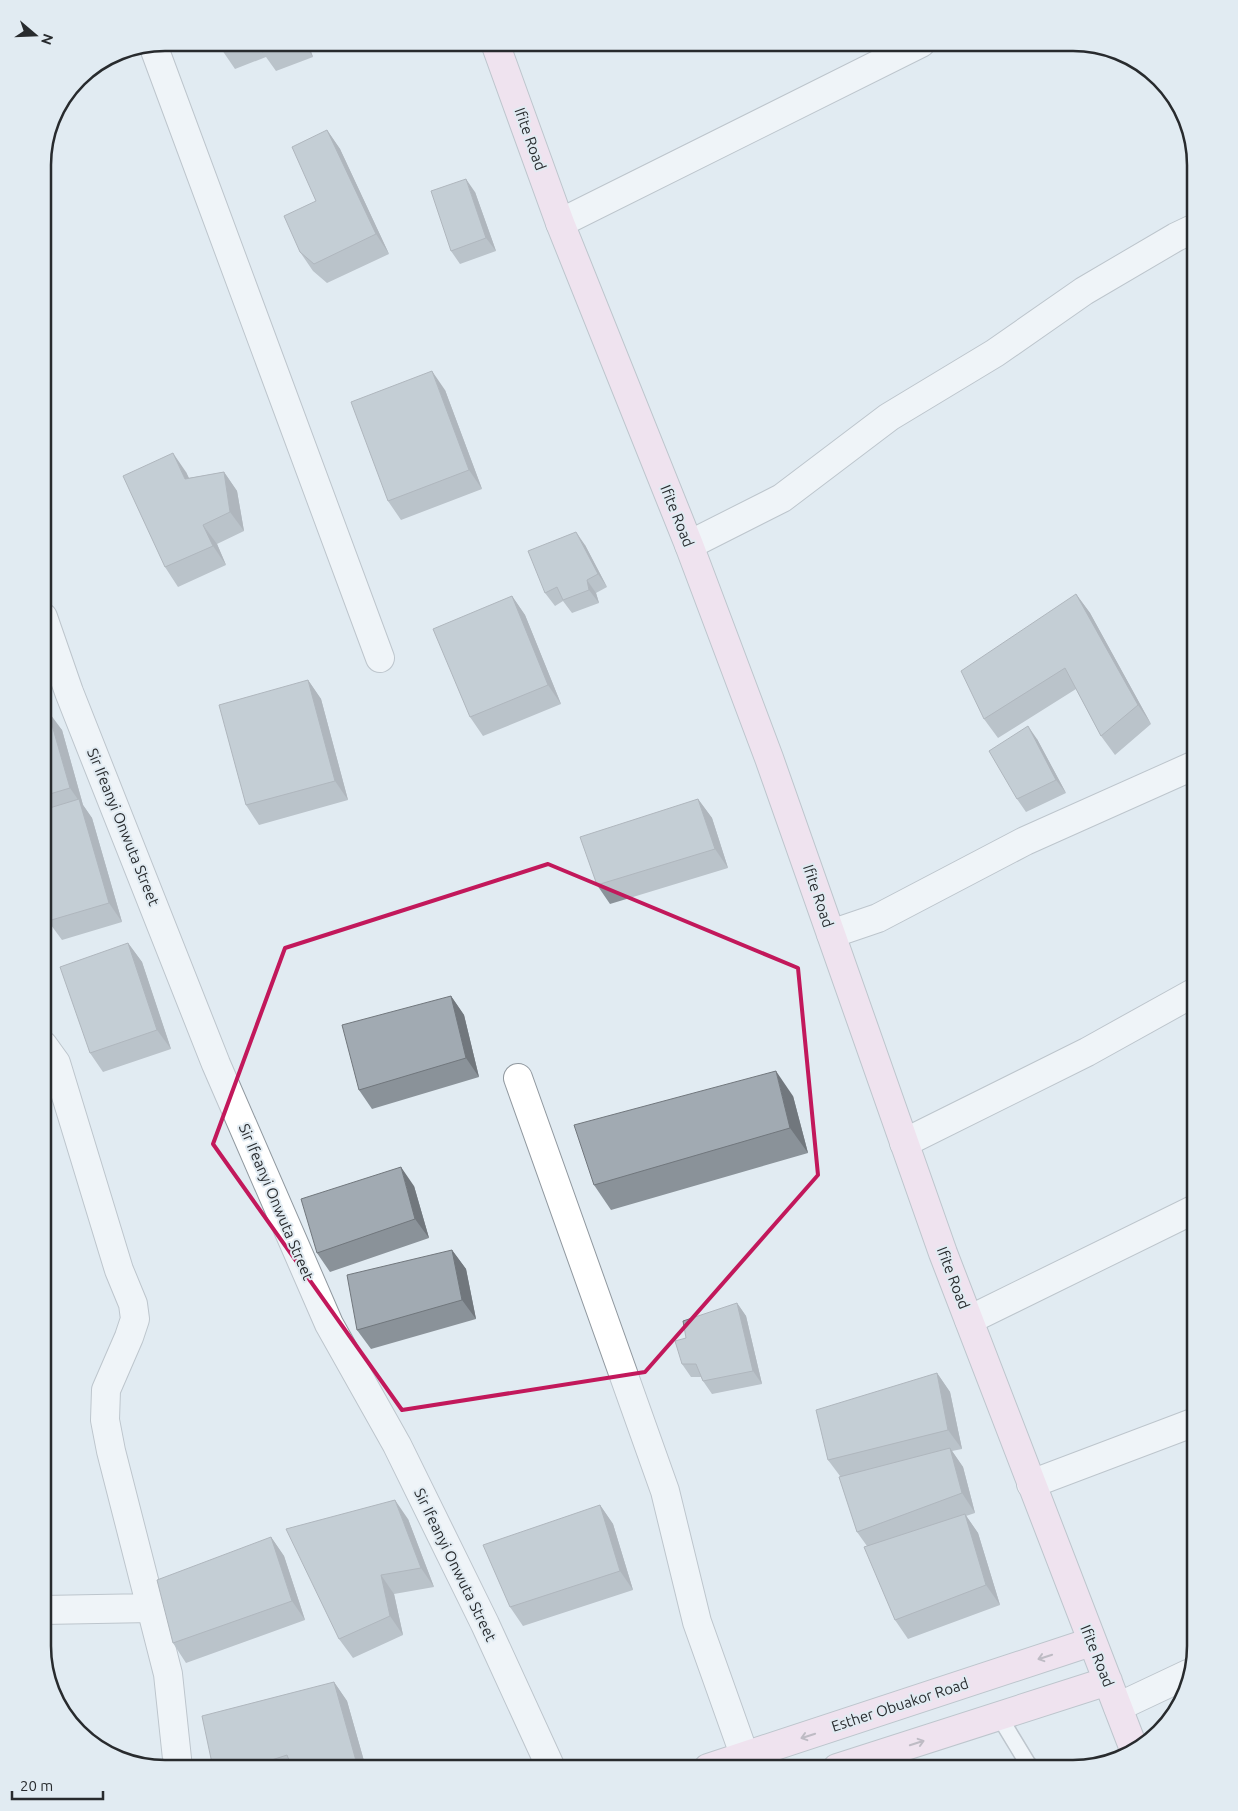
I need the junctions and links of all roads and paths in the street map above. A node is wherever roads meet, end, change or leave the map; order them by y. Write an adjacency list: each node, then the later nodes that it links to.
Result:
1 (498, 51): 4 (street, Ifite Road)
2 (905, 51): 4 (street)
3 (156, 52): 8 (street)
4 (560, 223): 6 (street, Ifite Road)
5 (1187, 232): 6 (street)
6 (688, 545): 10 (street, Ifite Road)
7 (51, 640): 29 (street, Sir Ifeanyi Onwuta Street)
8 (380, 658)
9 (1187, 769): 10 (street)
10 (831, 934): 14 (street, Ifite Road)
11 (1187, 997): 14 (street)
12 (51, 1056): 19 (street)
13 (518, 1078): 27 (street)
14 (904, 1143): 16 (street, Ifite Road)
15 (1187, 1212): 16 (street)
16 (969, 1320): 18 (street, Ifite Road)
17 (1187, 1425): 18 (street)
18 (1031, 1484): 21 (street, Ifite Road)
19 (150, 1608): 20 (street); 28 (street)
20 (51, 1610)
21 (1091, 1642): 23 (street, Ifite Road); 27 (street, Esther Obuakor Road, one-way to 27)
22 (1183, 1676): 24 (street)
23 (1108, 1681): 24 (street, Ifite Road); 25 (street)
24 (1118, 1707): 26 (street, Ifite Road)
25 (998, 1716): 31 (street, one-way to 25); 32 (lane)
26 (1132, 1744)
27 (745, 1757): 30 (street, Esther Obuakor Road)
28 (177, 1760)
29 (546, 1760)
30 (735, 1760)
31 (862, 1760)
32 (1026, 1760)

